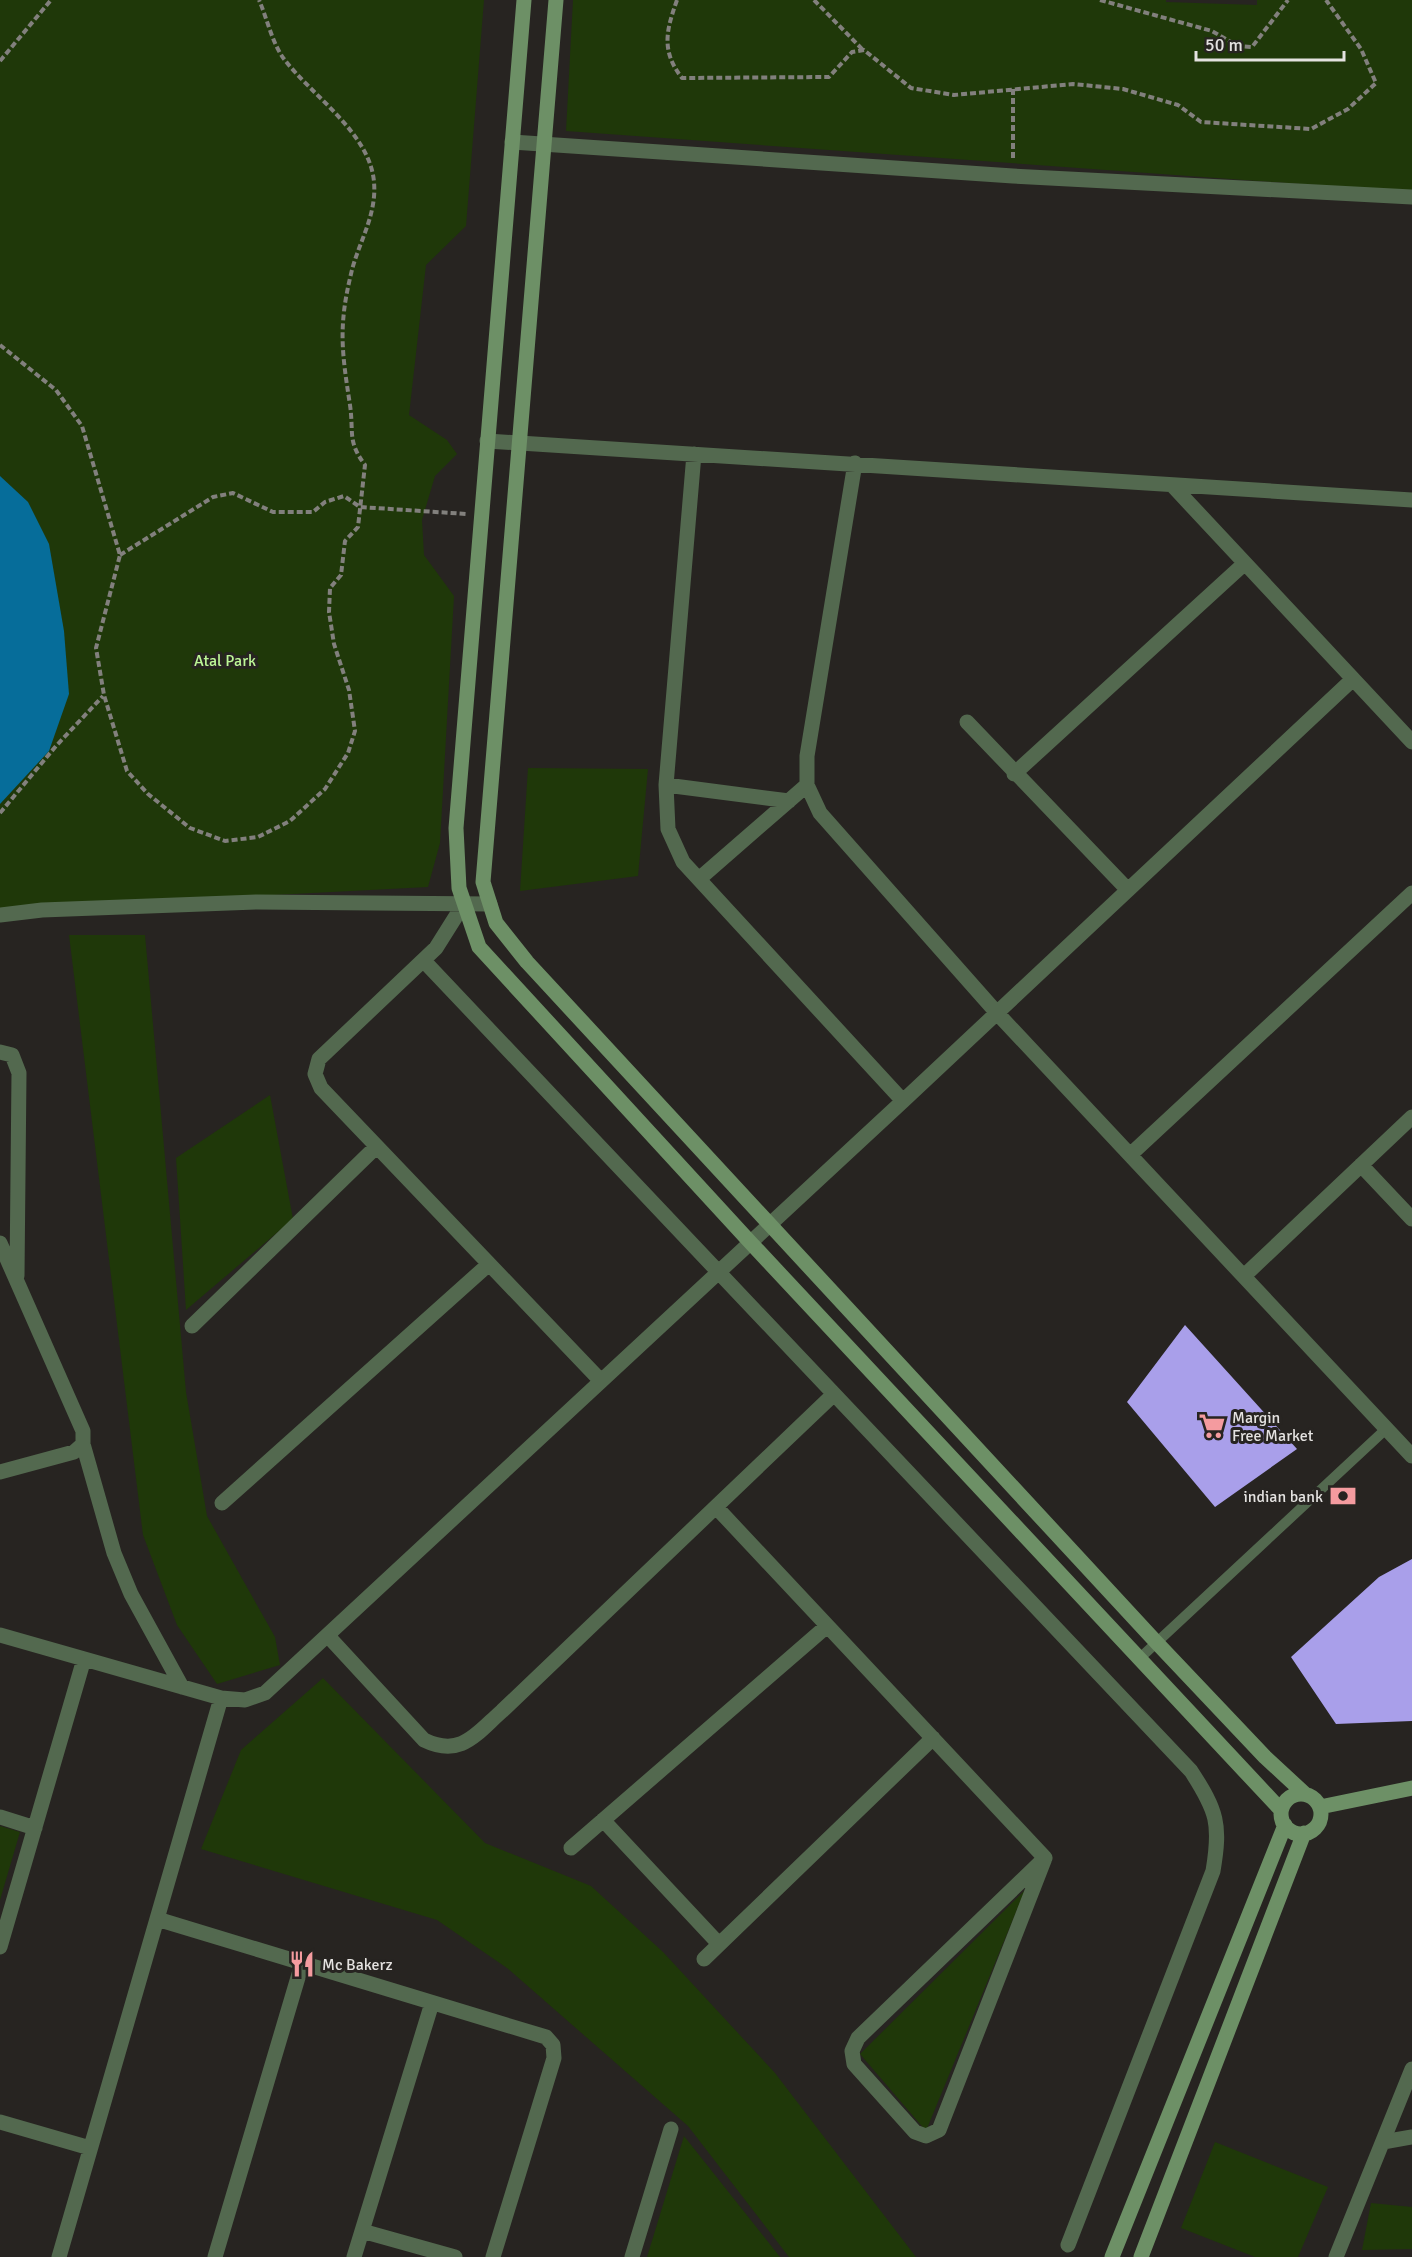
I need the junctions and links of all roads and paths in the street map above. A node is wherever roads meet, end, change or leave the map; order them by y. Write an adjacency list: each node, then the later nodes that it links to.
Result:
1 (51, 0): 11 (path)
2 (259, 0): 24 (path)
3 (524, 0): 13 (street)
4 (556, 0): 14 (street)
5 (676, 0): 10 (path)
6 (814, 0): 10 (path)
7 (1100, 0): 8 (path)
8 (1288, 0)
9 (1326, 0): 12 (path)
10 (864, 50): 12 (path)
11 (0, 61)
12 (1012, 89): 15 (path)
13 (512, 142): 14 (street); 18 (street)
14 (545, 145): 15 (street); 19 (street)
15 (1013, 176): 16 (street)
16 (1412, 197)
17 (0, 345): 26 (path)
18 (487, 441): 19 (street); 25 (street)
19 (520, 443): 20 (street); 40 (street)
20 (694, 454): 21 (street); 33 (street)
21 (855, 463): 22 (street); 34 (street)
22 (1172, 485): 23 (street); 27 (street)
23 (1412, 500)
24 (360, 507): 25 (path); 26 (path); 29 (path)
25 (481, 515): 41 (street)
26 (120, 555): 29 (path)
27 (1245, 563): 28 (street); 32 (street)
28 (1353, 678): 31 (street); 38 (street)
29 (104, 695): 36 (path)
30 (967, 722): 32 (street)
31 (1412, 742)
32 (1014, 774): 38 (street)
33 (666, 785): 35 (street); 37 (street)
34 (807, 785): 35 (street); 44 (street)
35 (789, 801): 37 (street)
36 (0, 813)
37 (699, 879): 46 (street)
38 (1128, 890): 44 (street)
39 (1412, 893): 49 (street)
40 (490, 904): 41 (street); 52 (street)
41 (463, 905): 42 (street); 43 (street); 53 (street)
42 (0, 915)
43 (424, 961): 48 (street); 56 (street)
44 (997, 1013): 46 (street); 49 (street)
45 (0, 1052): 58 (street)
46 (903, 1101): 52 (street)
47 (1412, 1117): 50 (street)
48 (376, 1147): 55 (street); 59 (street)
49 (1130, 1155): 57 (street)
50 (1362, 1165): 51 (street); 57 (street)
51 (1412, 1219)
52 (770, 1224): 53 (street); 60 (street)
53 (750, 1242): 56 (street); 61 (street)
54 (0, 1243): 58 (street)
55 (489, 1264): 62 (street); 68 (street)
56 (720, 1271): 62 (street); 63 (street)
57 (1244, 1276): 64 (street)
58 (17, 1282): 65 (street)
59 (192, 1326)
60 (883, 1346): 61 (street); 73 (street)
61 (864, 1364): 74 (street)
62 (601, 1381): 72 (street)
63 (834, 1394): 69 (street); 102 (street)
64 (1386, 1429): 66 (street); 73 (lane)
65 (83, 1444): 67 (street); 76 (street)
66 (1412, 1456)
67 (0, 1472)
68 (222, 1503)
69 (716, 1507): 70 (street); 72 (street)
70 (827, 1626): 78 (street); 84 (street)
71 (0, 1635): 75 (street)
72 (328, 1636): 77 (street)
73 (1157, 1643): 74 (lane); 80 (street)
74 (1140, 1658): 83 (street)
75 (84, 1659): 76 (street); 85 (street)
76 (182, 1687): 77 (street)
77 (222, 1698): 89 (street)
78 (933, 1738): 88 (street); 90 (street)
79 (1412, 1788): 81 (street)
80 (1305, 1794): 81 (street); 83 (street)
81 (1320, 1808): 86 (street)
82 (0, 1817): 85 (street)
83 (1283, 1817): 86 (street); 109 (street)
84 (603, 1820): 87 (street); 90 (street)
85 (35, 1828): 91 (street)
86 (1304, 1833): 110 (street)
87 (571, 1848)
88 (1045, 1858): 88 (street)
89 (157, 1919): 93 (street); 100 (street)
90 (719, 1944): 92 (street)
91 (0, 1947)
92 (704, 1959)
93 (302, 1964): 94 (street); 104 (street)
94 (432, 2003): 101 (street); 107 (street)
95 (1412, 2069): 99 (street)
96 (0, 2122): 100 (street)
97 (671, 2129): 108 (street)
98 (1412, 2137): 99 (street)
99 (1383, 2142): 111 (street)
100 (90, 2148): 103 (street)
101 (362, 2231): 105 (street); 106 (street)
102 (1068, 2245)
103 (59, 2257)
104 (215, 2257)
105 (354, 2257)
106 (455, 2257)
107 (493, 2257)
108 (632, 2257)
109 (1112, 2257)
110 (1141, 2257)
111 (1336, 2257)

